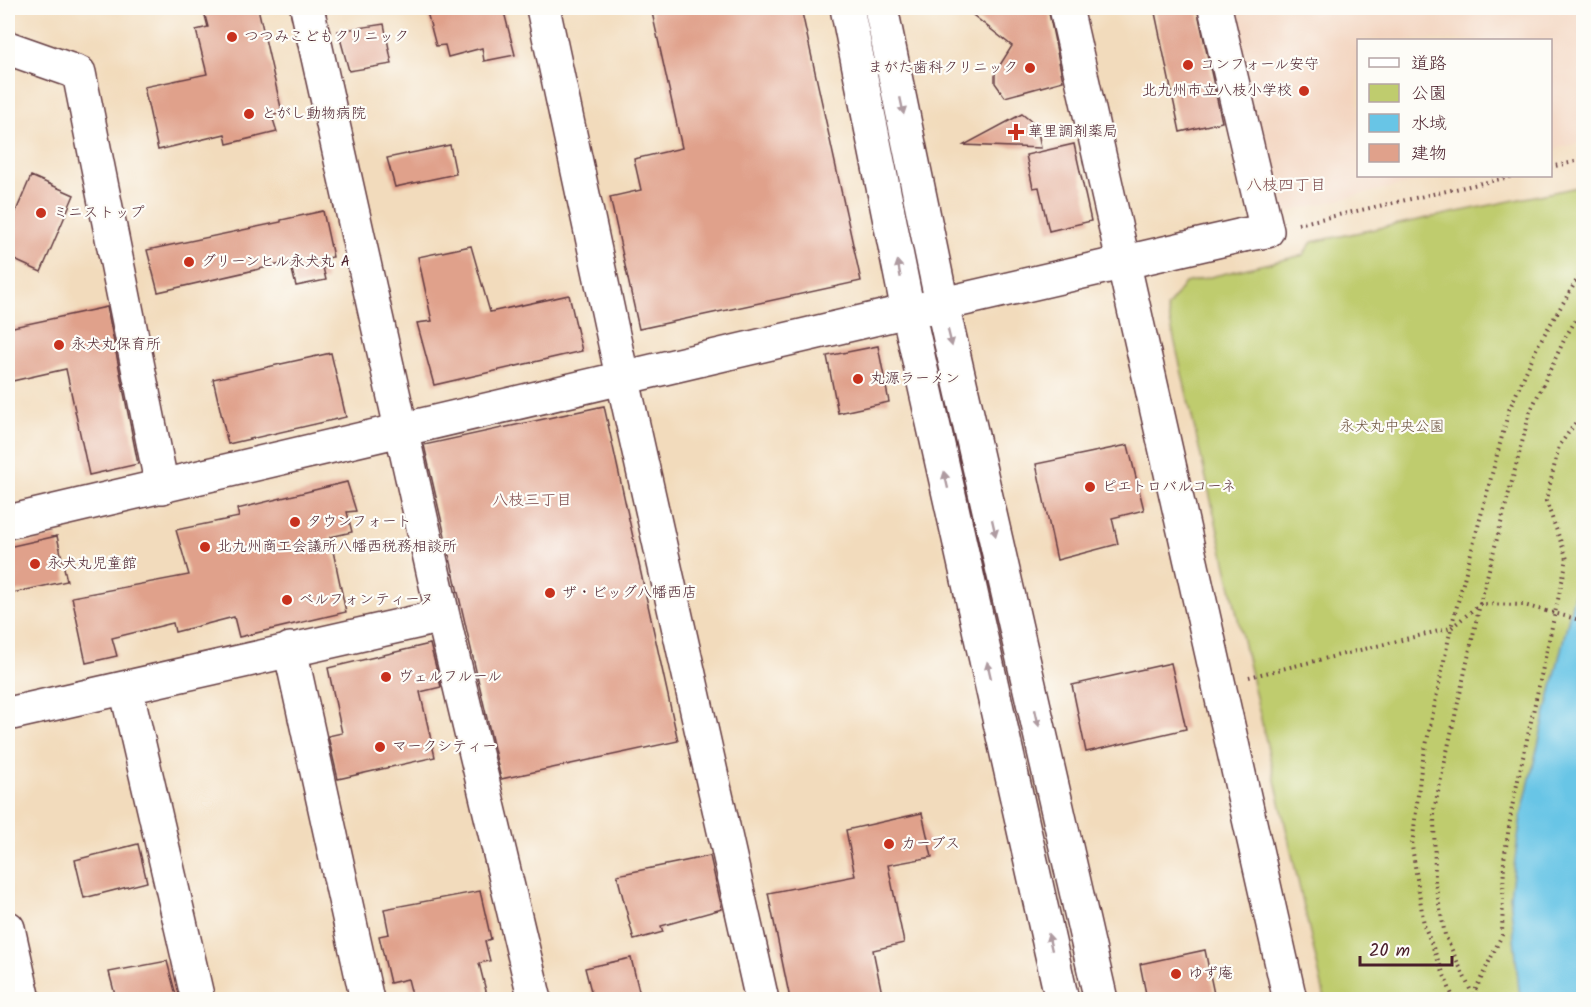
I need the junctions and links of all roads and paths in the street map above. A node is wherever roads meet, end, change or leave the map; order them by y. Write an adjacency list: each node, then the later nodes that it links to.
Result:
1 (307, 8): 19 (street)
2 (543, 8): 17 (street)
3 (847, 8): 16 (street, one-way to 3)
4 (881, 8): 14 (street, one-way to 14)
5 (1066, 8): 12 (street)
6 (1215, 8): 11 (street)
7 (8, 48): 20 (street)
8 (1584, 160): 9 (path)
9 (1552, 167)
10 (1509, 177): 11 (path)
11 (1255, 233): 12 (street)
12 (1122, 263): 14 (street); 39 (street)
13 (1584, 268): 25 (path)
14 (942, 304): 16 (street); 38 (street, one-way to 38)
15 (1584, 307): 22 (path)
16 (908, 311): 17 (street); 37 (street, one-way to 16)
17 (622, 377): 19 (street); 36 (street)
18 (1584, 411): 31 (path)
19 (402, 429): 20 (street); 23 (street)
20 (162, 487): 21 (street)
21 (8, 522)
22 (1480, 604): 24 (path, bridge); 25 (path); 31 (path)
23 (443, 616): 26 (street); 35 (street)
24 (1584, 621)
25 (1451, 628): 27 (path); 40 (path)
26 (290, 649): 28 (street); 34 (street)
27 (1248, 678)
28 (126, 688): 29 (street); 33 (street)
29 (8, 714)
30 (8, 928): 32 (street)
31 (1474, 997)
32 (24, 999)
33 (198, 999)
34 (367, 999)
35 (535, 999)
36 (762, 999)
37 (1062, 999)
38 (1101, 999)
39 (1290, 999)
40 (1454, 999)

